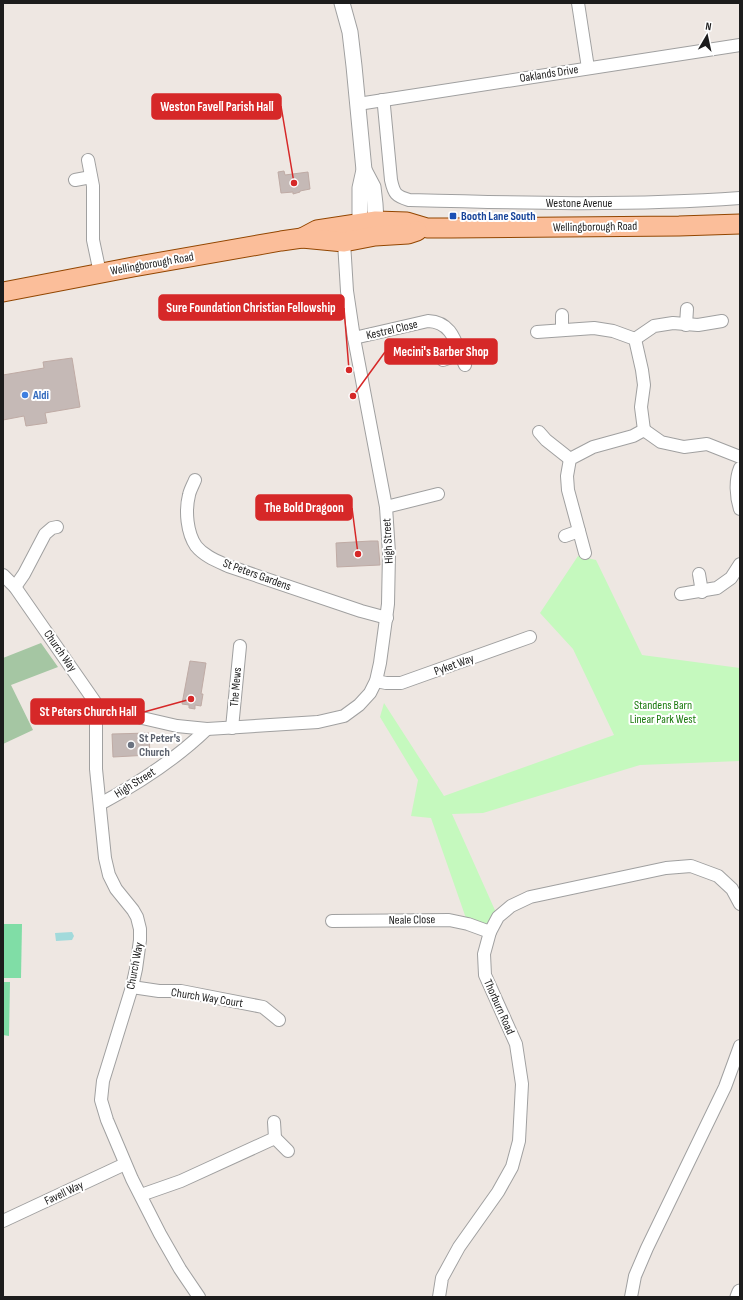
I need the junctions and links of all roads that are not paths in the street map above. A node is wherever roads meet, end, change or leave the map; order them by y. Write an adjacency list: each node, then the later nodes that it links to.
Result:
1 (342, 3): 6 (street)
2 (578, 3): 4 (street)
3 (740, 45): 4 (street, Oaklands Drive)
4 (588, 68): 5 (street, Oaklands Drive)
5 (382, 100): 6 (street, Oaklands Drive); 10 (street, Westone Avenue)
6 (358, 104): 12 (street)
7 (88, 160): 8 (street)
8 (91, 177): 9 (street); 15 (street)
9 (75, 180)
10 (740, 198)
11 (740, 224): 12 (main road, Wellingborough Road)
12 (368, 227): 13 (main road, Wellingborough Road); 14 (main road, Wellingborough Road)
13 (302, 238): 14 (main road, Wellingborough Road); 15 (main road, Wellingborough Road)
14 (344, 242): 23 (street, High Street)
15 (100, 273): 16 (main road, Wellingborough Road)
16 (3, 292)
17 (687, 309): 20 (street)
18 (562, 315): 21 (street)
19 (722, 321): 20 (street)
20 (686, 325): 24 (street)
21 (562, 330): 22 (street); 24 (street)
22 (537, 332)
23 (354, 338): 25 (street, Kestrel Close); 35 (street, High Street)
24 (635, 339): 28 (street)
25 (460, 354): 26 (street); 27 (street, Kestrel Close)
26 (444, 360)
27 (465, 365)
28 (644, 430): 30 (street); 31 (street)
29 (540, 432): 31 (street)
30 (740, 457)
31 (570, 459): 38 (street)
32 (740, 468): 36 (street)
33 (195, 480): 47 (street, St Peters Gardens)
34 (438, 494): 35 (street)
35 (386, 507): 47 (street, High Street)
36 (740, 509)
37 (57, 527): 44 (street)
38 (579, 531): 39 (street); 40 (street)
39 (565, 536)
40 (585, 553)
41 (740, 564): 45 (street)
42 (699, 574): 45 (street)
43 (3, 576): 44 (street, Church Way)
44 (15, 587): 51 (street, Church Way)
45 (702, 592): 46 (street)
46 (681, 594)
47 (387, 618): 50 (street, High Street)
48 (530, 637): 50 (street, Pyket Way)
49 (240, 646): 52 (street, The Mews)
50 (376, 681): 52 (street, High Street)
51 (96, 705): 53 (street, High Street); 54 (street, Church Way)
52 (232, 728): 53 (street, High Street)
53 (207, 729): 54 (street, High Street)
54 (100, 804): 58 (street, Church Way)
55 (740, 904): 57 (street, Thorburn Road)
56 (332, 921): 57 (street, Neale Close)
57 (490, 932): 69 (street, Thorburn Road)
58 (132, 987): 59 (street, Church Way Court); 64 (street, Church Way)
59 (279, 1020)
60 (740, 1046): 70 (street)
61 (274, 1122): 62 (street)
62 (275, 1138): 63 (street); 65 (street)
63 (288, 1151)
64 (125, 1164): 65 (street, Church Way); 66 (street, Favell Way)
65 (141, 1195): 68 (street, Church Way)
66 (3, 1221)
67 (740, 1292): 71 (street)
68 (199, 1297)
69 (439, 1297)
70 (631, 1297)
71 (738, 1297)

